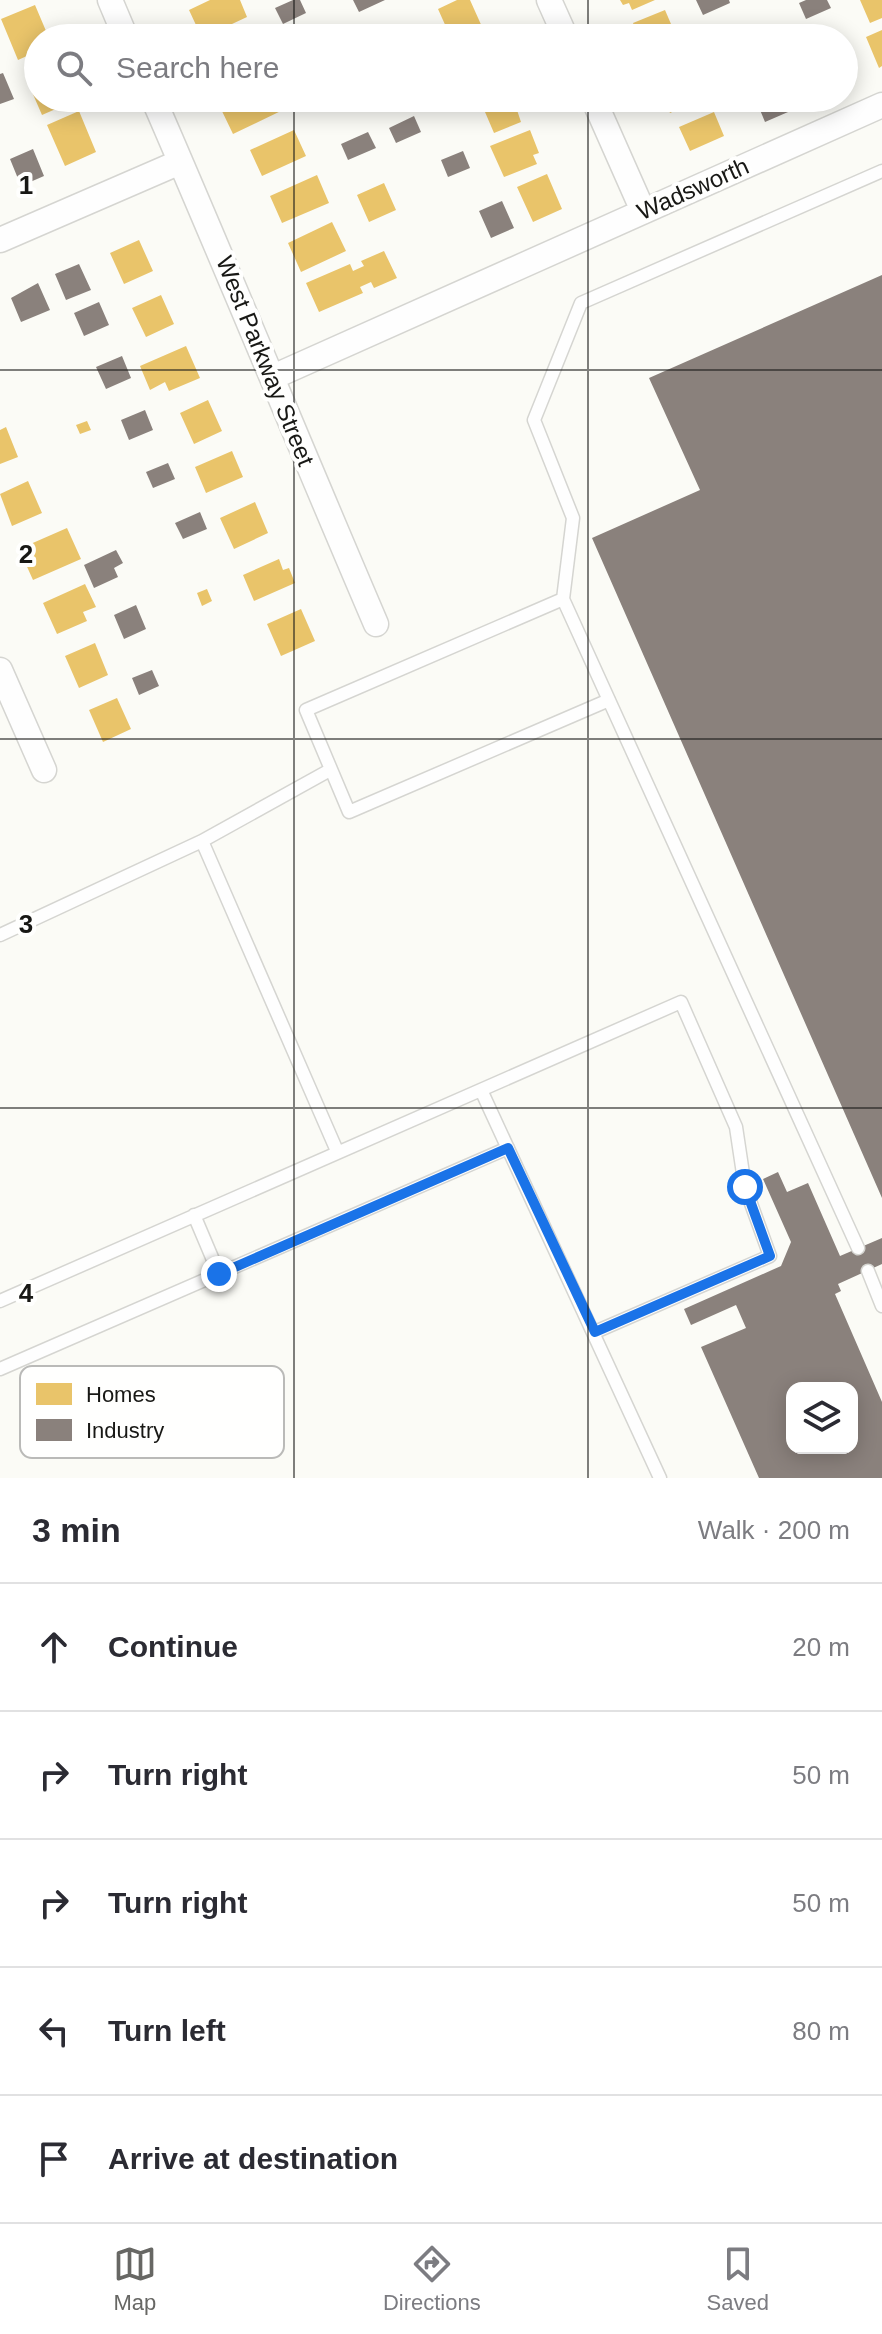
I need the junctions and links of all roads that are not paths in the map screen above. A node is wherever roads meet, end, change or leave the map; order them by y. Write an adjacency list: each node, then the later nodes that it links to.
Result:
1 (110, 0): 3 (street)
2 (549, 0): 4 (street)
3 (120, 24)
4 (560, 24)
5 (882, 105): 10 (street, Wadsworth)
6 (159, 112): 8 (street, West Parkway Street)
7 (599, 112): 10 (street)
8 (180, 162): 11 (street); 12 (street, West Parkway Street)
9 (882, 171): 13 (lane)
10 (643, 211): 12 (street, Wadsworth)
11 (0, 240)
12 (273, 377): 14 (street, West Parkway Street)
13 (563, 599): 16 (lane); 18 (lane)
14 (376, 624)
15 (0, 670): 17 (street)
16 (609, 700): 18 (lane); 25 (lane)
17 (44, 770)
18 (330, 770): 19 (lane)
19 (202, 841): 20 (lane); 23 (lane)
20 (0, 935)
21 (481, 1090): 22 (lane); 23 (lane); 30 (lane)
22 (508, 1148): 27 (lane); 30 (lane)
23 (337, 1151): 24 (lane)
24 (194, 1215): 27 (lane); 28 (lane)
25 (858, 1248)
26 (868, 1271): 29 (lane)
27 (219, 1274): 31 (lane)
28 (0, 1301)
29 (882, 1306)
30 (595, 1332): 32 (lane)
31 (0, 1369)
32 (660, 1478)

